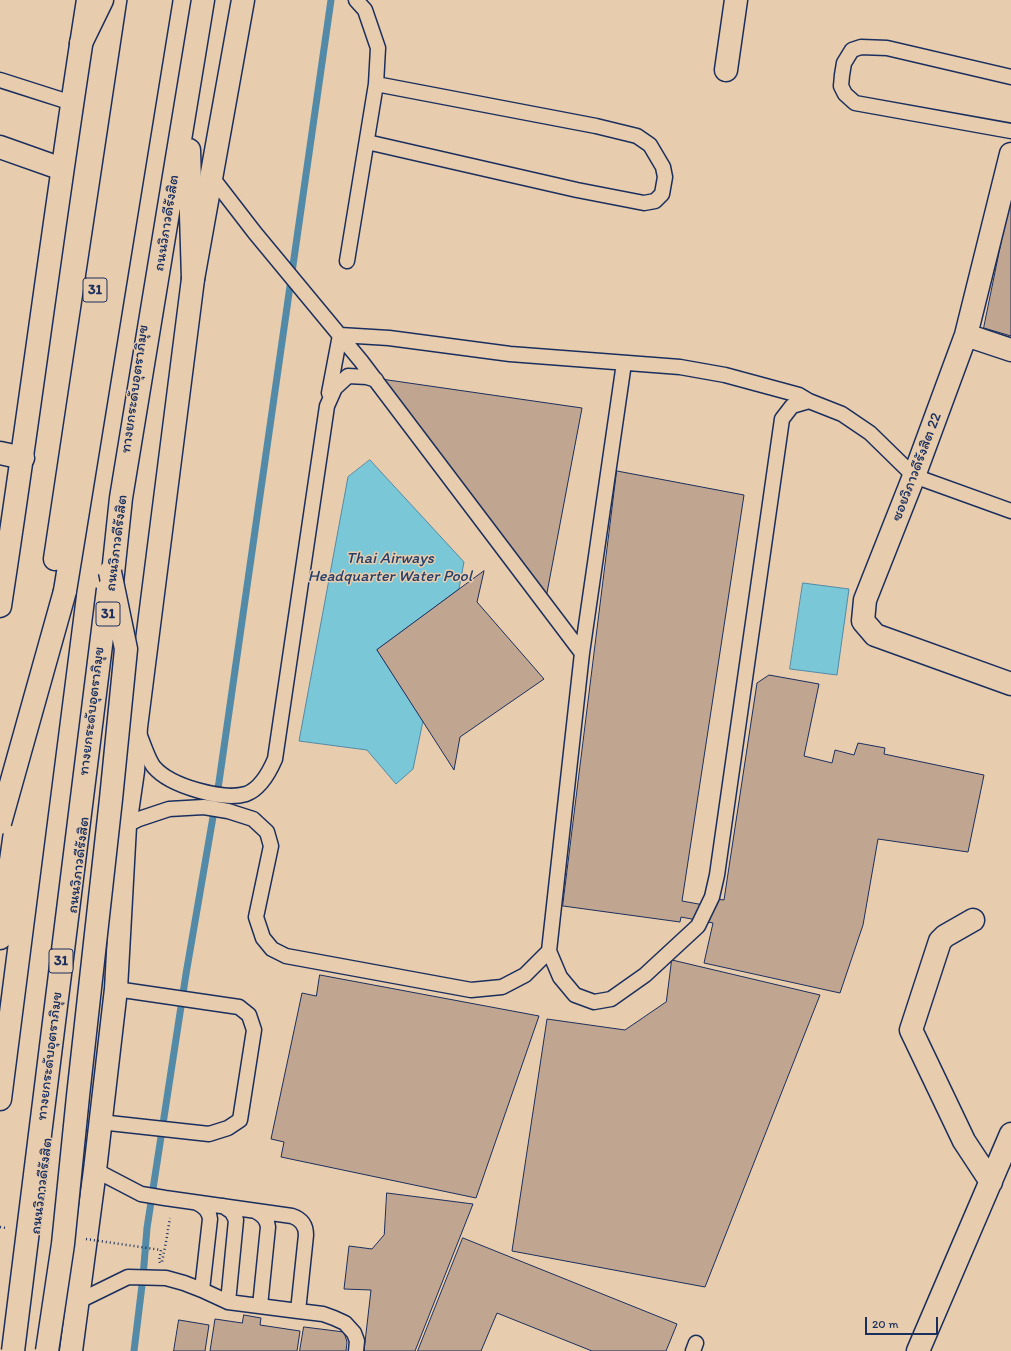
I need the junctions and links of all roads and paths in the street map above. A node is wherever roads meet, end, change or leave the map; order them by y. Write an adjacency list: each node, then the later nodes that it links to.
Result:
1 (88, 0): 10 (main road)
2 (102, 0): 10 (main road)
3 (139, 0): 45 (main road, 31)
4 (161, 0): 37 (main road, 31)
5 (191, 0): 36 (main road, ทางยกระดับอุตราภิมุข / 31)
6 (203, 0): 15 (main road, ถนนวิภาวดีรังสิต / 31)
7 (243, 0): 22 (main road)
8 (356, 0): 14 (lane)
9 (736, 0): 11 (main road)
10 (81, 43): 16 (main road)
11 (726, 70)
12 (1011, 77): 17 (lane)
13 (0, 80): 16 (lane)
14 (376, 84): 18 (lane); 18 (lane)
15 (188, 101): 24 (main road); 67 (main road, ถนนวิภาวดีรังสิต / 31)
16 (72, 103): 21 (main road)
17 (1011, 131)
18 (367, 142): 23 (lane)
19 (0, 147): 21 (main road)
20 (1011, 154): 26 (main road, ซอยวิภาวดีรังสิต 22)
21 (62, 169): 33 (main road)
22 (211, 176): 24 (main road); 25 (lane)
23 (347, 261)
24 (193, 279): 41 (main road)
25 (340, 335): 28 (lane); 29 (lane); 31 (lane)
26 (966, 335): 27 (main road); 34 (main road, ซอยวิภาวดีรังสิต 22)
27 (1011, 350)
28 (624, 363): 30 (lane); 39 (lane)
29 (376, 380): 31 (lane); 39 (lane)
30 (809, 401): 34 (lane); 46 (lane)
31 (326, 406): 41 (lane)
32 (1, 453): 33 (main road)
33 (23, 458): 38 (main road)
34 (914, 476): 35 (lane); 40 (main road, ซอยวิภาวดีรังสิต 22)
35 (1011, 511)
36 (110, 572): 66 (main road, ทางยกระดับอุตราภิมุข / 31, bridge); 68 (main road, bridge)
37 (65, 591): 42 (main road, bridge); 48 (main road, 31, bridge)
38 (0, 606)
39 (582, 653): 46 (lane)
40 (1011, 684)
41 (136, 727): 43 (main road)
42 (0, 823)
43 (125, 826): 46 (lane); 47 (main road)
44 (973, 920): 52 (main road)
45 (0, 938)
46 (549, 951)
47 (116, 989): 49 (main road); 49 (lane)
48 (0, 1099)
49 (100, 1122): 51 (main road)
50 (1011, 1134): 52 (main road)
51 (95, 1170): 53 (lane); 61 (main road)
52 (991, 1182): 70 (main road)
53 (169, 1199): 54 (lane); 59 (path, bridge)
54 (197, 1203): 55 (lane); 60 (lane)
55 (223, 1206): 56 (lane); 62 (lane)
56 (255, 1211): 63 (lane); 64 (lane)
57 (0, 1227): 58 (path, bridge)
58 (8, 1228)
59 (84, 1239)
60 (202, 1290): 61 (lane); 62 (lane)
61 (77, 1302): 65 (main road)
62 (228, 1302): 63 (lane)
63 (260, 1306): 64 (lane)
64 (298, 1311): 69 (lane)
65 (74, 1350)
66 (13, 1351)
67 (22, 1351)
68 (48, 1351)
69 (356, 1351)
70 (918, 1351)

